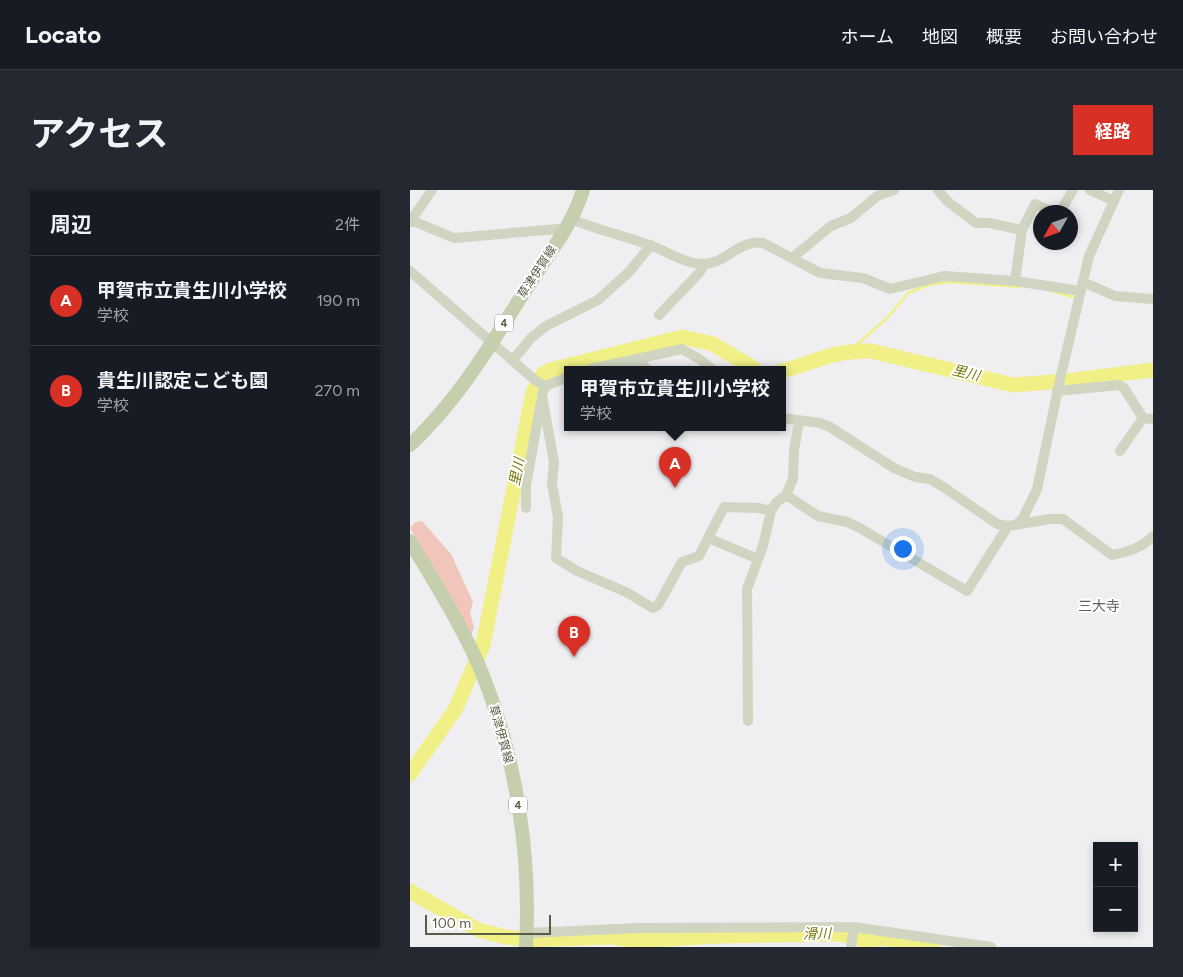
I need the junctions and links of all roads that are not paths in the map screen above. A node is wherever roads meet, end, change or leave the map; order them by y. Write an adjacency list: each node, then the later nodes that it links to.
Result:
1 (432, 190): 12 (street)
2 (583, 190): 11 (main road, 草津伊賀線 / 4)
3 (894, 190): 16 (street)
4 (938, 190): 13 (street)
5 (1072, 190): 9 (street)
6 (1090, 190): 8 (street)
7 (1119, 190): 8 (street)
8 (1114, 201): 20 (street)
9 (1064, 205)
10 (1033, 208): 13 (street)
11 (571, 219): 14 (main road, 草津伊賀線 / 4); 15 (street)
12 (411, 221): 14 (street)
13 (1022, 230): 19 (street)
14 (563, 232): 23 (main road, 草津伊賀線 / 4)
15 (651, 245): 17 (street); 24 (street)
16 (792, 258): 17 (street); 19 (street)
17 (704, 264): 22 (street)
18 (410, 271): 23 (street)
19 (1015, 281): 20 (street)
20 (1081, 287): 21 (street); 29 (street)
21 (1153, 300)
22 (659, 314)
23 (492, 341): 24 (street); 33 (main road, 草津伊賀線 / 4)
24 (513, 360): 28 (street)
25 (605, 366): 26 (street)
26 (708, 366)
27 (564, 380): 28 (street)
28 (542, 387): 36 (street); 39 (street)
29 (1057, 390): 31 (street); 38 (street)
30 (786, 419): 32 (street)
31 (1148, 419): 34 (street)
32 (799, 422): 35 (street); 38 (street)
33 (410, 445)
34 (1120, 451)
35 (786, 495): 37 (street); 38 (street)
36 (526, 508)
37 (771, 511): 39 (street); 42 (street)
38 (1012, 525): 41 (street)
39 (708, 538): 42 (street)
40 (410, 540): 45 (main road, 草津伊賀線 / 4)
41 (1152, 541)
42 (758, 559): 43 (street)
43 (748, 721)
44 (853, 930): 45 (street); 46 (street); 47 (street)
45 (527, 940)
46 (851, 945)
47 (991, 947)

